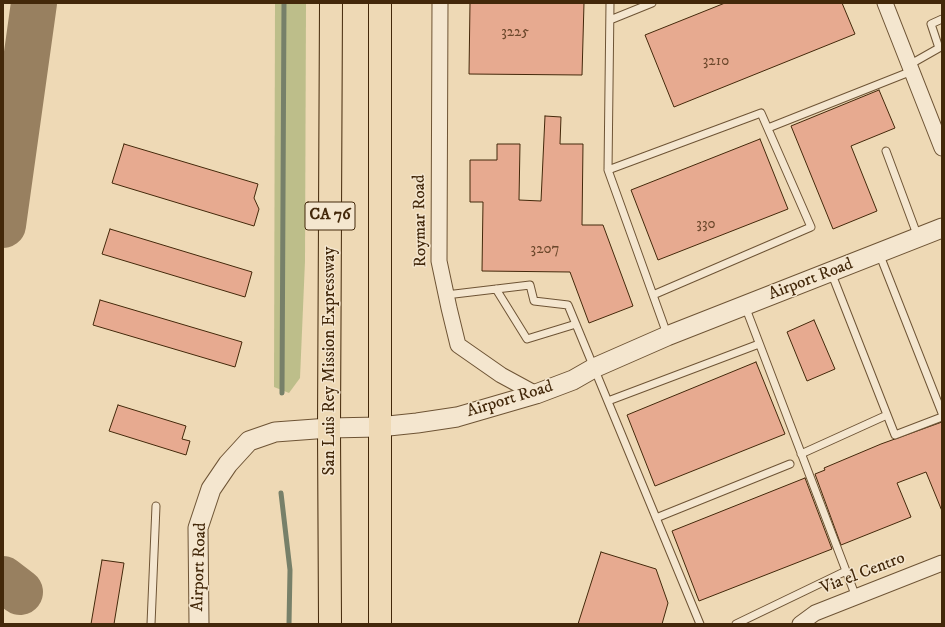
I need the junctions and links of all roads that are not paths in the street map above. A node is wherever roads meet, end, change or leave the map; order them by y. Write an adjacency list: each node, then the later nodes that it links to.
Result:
1 (332, 3): 33 (highway, San Luis Rey Mission Expressway / CA 76)
2 (380, 3): 32 (highway, CA 76)
3 (440, 3): 20 (street, Roymar Road)
4 (610, 3): 8 (lane)
5 (652, 3): 8 (lane)
6 (885, 3): 10 (street)
7 (942, 19): 9 (lane)
8 (610, 20): 14 (lane)
9 (941, 52): 10 (lane)
10 (910, 68): 11 (lane); 12 (street)
11 (768, 128): 14 (lane); 21 (lane)
12 (942, 148)
13 (886, 151): 16 (lane)
14 (608, 170): 21 (lane)
15 (942, 228): 16 (street, Airport Road)
16 (918, 238): 17 (street, Airport Road)
17 (879, 253): 18 (street, Airport Road); 29 (lane)
18 (831, 272): 22 (street, Airport Road); 30 (lane)
19 (496, 289): 20 (lane); 23 (lane); 23 (lane)
20 (446, 295): 27 (street, Roymar Road)
21 (653, 295): 24 (lane)
22 (745, 306): 24 (street, Airport Road); 25 (lane)
23 (576, 324): 26 (lane)
24 (667, 336): 26 (street, Airport Road)
25 (759, 344): 28 (lane); 34 (lane)
26 (594, 368): 27 (street, Airport Road); 28 (lane)
27 (536, 394): 32 (street, Airport Road)
28 (608, 401): 37 (lane)
29 (942, 413)
30 (887, 415): 31 (lane); 34 (lane)
31 (942, 417)
32 (379, 427): 33 (street, Airport Road); 44 (highway, CA 76)
33 (329, 428): 42 (street, Airport Road); 43 (highway, San Luis Rey Mission Expressway / CA 76)
34 (801, 454): 39 (lane)
35 (790, 464): 37 (lane)
36 (156, 506): 41 (lane)
37 (656, 518): 45 (lane)
38 (942, 563): 40 (street, Via el Centro)
39 (846, 570): 40 (lane); 46 (lane)
40 (856, 597): 47 (street, Via el Centro)
41 (151, 624)
42 (198, 624)
43 (330, 624)
44 (380, 624)
45 (700, 624)
46 (736, 624)
47 (800, 624)

